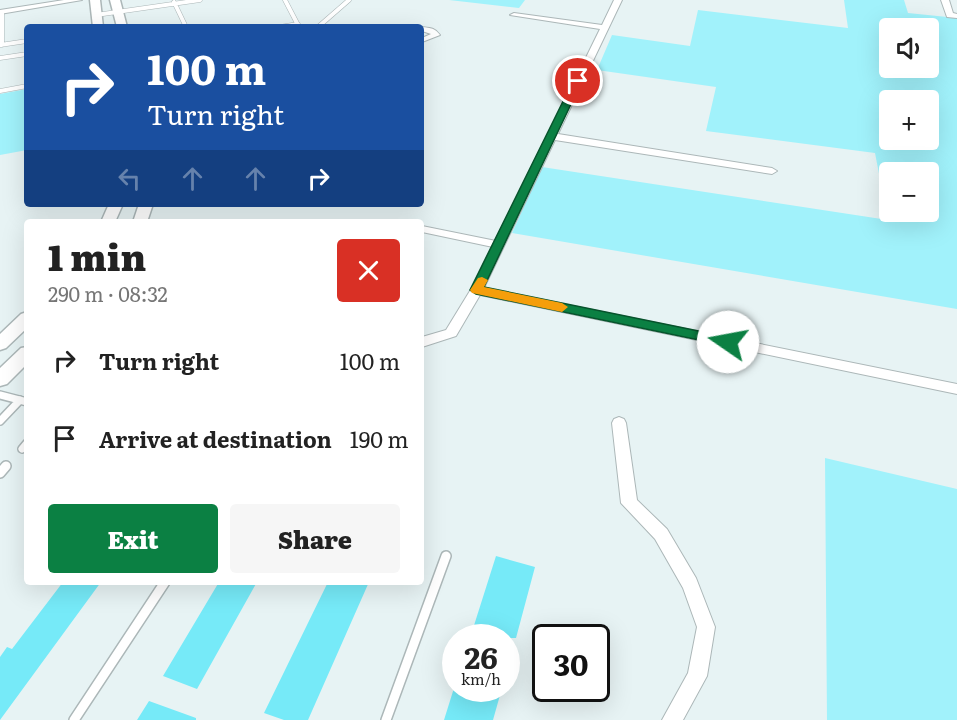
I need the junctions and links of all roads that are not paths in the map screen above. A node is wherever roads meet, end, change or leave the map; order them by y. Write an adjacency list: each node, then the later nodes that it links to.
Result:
1 (78, 0): 10 (street)
2 (95, 0): 11 (street)
3 (200, 0): 8 (lane)
4 (285, 0): 17 (lane)
5 (349, 0): 18 (lane)
6 (618, 0): 19 (street)
7 (945, 0): 13 (street)
8 (174, 2): 9 (lane); 16 (lane)
9 (117, 5): 11 (lane); 15 (street)
10 (1, 12): 23 (lane)
11 (96, 15): 14 (street)
12 (514, 15): 19 (street)
13 (957, 16)
14 (98, 24)
15 (122, 24)
16 (185, 24)
17 (297, 24)
18 (321, 24)
19 (604, 27): 28 (street)
20 (424, 29): 21 (street)
21 (424, 39)
22 (24, 41): 23 (lane)
23 (1, 45)
24 (24, 54): 25 (lane)
25 (0, 58)
26 (24, 87): 27 (lane)
27 (0, 91)
28 (551, 136): 29 (street); 31 (street)
29 (772, 171)
30 (424, 229): 31 (street)
31 (498, 245): 32 (street)
32 (476, 290): 34 (street); 38 (street)
33 (24, 321): 35 (street)
34 (424, 341)
35 (0, 344)
36 (24, 356): 37 (street)
37 (0, 379)
38 (957, 389)
39 (0, 395): 40 (lane)
40 (23, 401): 41 (lane)
41 (0, 421)
42 (619, 423): 47 (street)
43 (446, 556): 46 (lane)
44 (163, 585): 45 (lane)
45 (74, 720)
46 (386, 720)
47 (672, 720)

